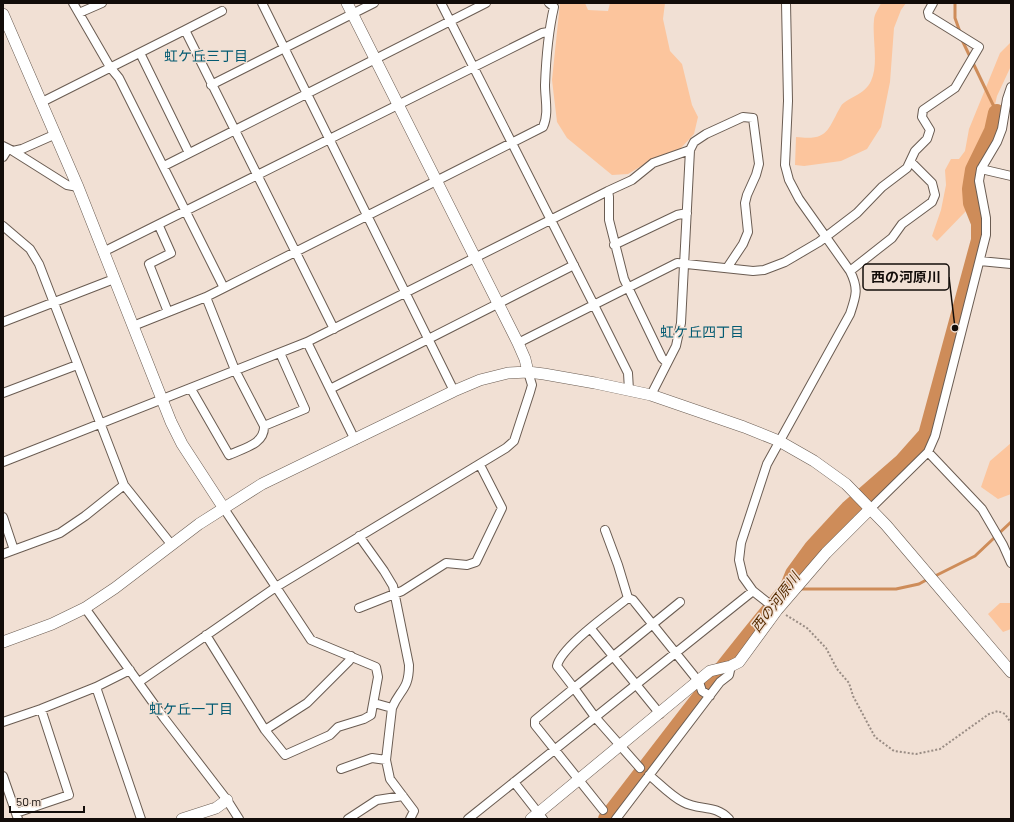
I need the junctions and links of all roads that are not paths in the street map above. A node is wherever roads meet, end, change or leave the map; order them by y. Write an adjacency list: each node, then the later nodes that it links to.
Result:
1 (74, 3): 12 (street)
2 (102, 3): 12 (street)
3 (262, 3): 18 (street)
4 (347, 3): 14 (street)
5 (374, 3): 14 (street)
6 (441, 3): 15 (street)
7 (486, 3): 15 (street)
8 (549, 3): 17 (street)
9 (786, 3): 50 (street)
10 (932, 3): 36 (street)
11 (222, 11): 16 (street)
12 (79, 13): 21 (street)
13 (3, 14): 26 (street)
14 (352, 14): 18 (street); 20 (street)
15 (450, 21): 20 (street); 22 (street)
16 (185, 30): 19 (street); 23 (street)
17 (548, 32): 22 (street); 31 (street)
18 (284, 48): 23 (street); 25 (street)
19 (140, 53): 21 (street); 34 (street)
20 (375, 60): 25 (street); 27 (street)
21 (110, 67): 26 (street); 37 (street)
22 (474, 67): 27 (street); 31 (street)
23 (212, 85): 28 (street)
24 (1011, 87): 38 (street)
25 (306, 93): 28 (street); 30 (street)
26 (42, 102): 29 (street)
27 (398, 105): 30 (street); 41 (street)
28 (234, 130): 34 (street); 39 (street)
29 (56, 134): 32 (street); 42 (street)
30 (329, 140): 39 (street); 46 (street)
31 (513, 143): 41 (street); 47 (street)
32 (8, 149): 35 (street); 42 (street)
33 (690, 150): 43 (street); 45 (street); 59 (street)
34 (189, 153): 37 (street)
35 (3, 157)
36 (911, 162): 50 (street); 60 (street)
37 (164, 166): 44 (street)
38 (981, 169): 40 (street); 55 (street)
39 (258, 176): 44 (street); 53 (street)
40 (1011, 176)
41 (437, 181): 46 (street); 54 (street)
42 (78, 187): 52 (street)
43 (608, 191): 47 (street); 51 (street)
44 (186, 212): 49 (street); 63 (street)
45 (687, 213): 51 (street); 56 (street)
46 (368, 216): 53 (street); 64 (street)
47 (551, 219): 54 (street); 58 (street)
48 (3, 226): 66 (street)
49 (159, 226): 52 (street); 69 (street)
50 (826, 237): 59 (street); 60 (street)
51 (614, 245): 62 (street)
52 (103, 252): 61 (street)
53 (295, 252): 63 (street); 72 (street)
54 (475, 258): 64 (street); 67 (street)
55 (980, 261): 57 (street); 92 (street)
56 (685, 263): 59 (street); 62 (street); 77 (street)
57 (1011, 264)
58 (574, 265): 67 (street); 68 (street)
59 (727, 268)
60 (850, 271): 91 (street)
61 (114, 279): 66 (street); 71 (street)
62 (628, 287): 68 (street); 77 (street)
63 (224, 288): 65 (street)
64 (406, 293): 72 (street); 73 (street)
65 (206, 297): 69 (street); 79 (street)
66 (53, 302): 70 (street); 78 (street)
67 (498, 304): 73 (street); 75 (street)
68 (594, 305): 75 (street); 83 (street)
69 (168, 312): 71 (street)
70 (3, 322)
71 (133, 326): 87 (street)
72 (334, 329): 74 (street)
73 (430, 340): 82 (street); 84 (street)
74 (307, 342): 76 (street); 82 (street)
75 (518, 343): 80 (street)
76 (280, 353): 79 (street); 89 (street)
77 (666, 363): 86 (street)
78 (77, 365): 85 (street); 88 (street)
79 (235, 370): 81 (street); 89 (street)
80 (528, 372): 83 (street); 84 (street); 94 (street)
81 (191, 389): 87 (street); 89 (street)
82 (330, 389): 90 (street)
83 (629, 390): 86 (street)
84 (454, 391): 90 (street)
85 (3, 393)
86 (651, 395): 91 (street)
87 (163, 400): 88 (street); 96 (street)
88 (100, 424): 93 (street); 95 (street)
89 (264, 426)
90 (355, 440): 96 (street)
91 (780, 441): 97 (street); 106 (street)
92 (928, 452): 97 (street); 104 (street)
93 (3, 462)
94 (480, 465): 100 (street); 107 (street)
95 (124, 486): 101 (street); 102 (street)
96 (223, 507): 101 (street); 105 (street)
97 (870, 509): 112 (street); 122 (street)
98 (3, 517): 102 (street)
99 (605, 530): 108 (street)
100 (359, 536): 105 (street); 107 (street)
101 (171, 544): 110 (street)
102 (14, 550): 103 (street)
103 (3, 554)
104 (1011, 564)
105 (276, 587): 115 (street); 118 (street)
106 (753, 590): 112 (street); 117 (street)
107 (395, 593): 111 (street); 129 (street)
108 (628, 598): 113 (street); 114 (street)
109 (680, 602): 113 (street)
110 (85, 608): 116 (street); 121 (street)
111 (359, 608)
112 (777, 610): 120 (street)
113 (653, 625): 117 (street); 119 (street)
114 (590, 629): 119 (street); 126 (street)
115 (206, 635): 123 (street); 134 (street)
116 (3, 642)
117 (675, 652): 124 (street); 127 (street)
118 (351, 656): 128 (street); 134 (street)
119 (613, 657): 124 (street); 126 (street)
120 (726, 667): 127 (street); 127 (street)
121 (130, 670): 123 (street); 125 (street)
122 (1011, 672)
123 (139, 682): 145 (street)
124 (636, 684): 131 (street); 132 (street)
125 (96, 687): 130 (street); 150 (street)
126 (574, 688): 132 (street); 136 (street)
127 (704, 691): 131 (street); 140 (street)
128 (374, 703): 129 (street); 134 (street)
129 (392, 708): 137 (street)
130 (41, 709): 133 (street); 147 (street)
131 (660, 714): 135 (street)
132 (596, 717): 135 (street); 136 (street)
133 (3, 722)
134 (265, 730)
135 (621, 746): 138 (street); 142 (street)
136 (554, 749): 142 (street); 143 (street)
137 (386, 760): 139 (street); 144 (street)
138 (640, 768)
139 (341, 769)
140 (649, 775): 155 (street); 156 (street)
141 (3, 776): 147 (street)
142 (579, 779): 146 (street); 149 (street)
143 (514, 782): 148 (street); 149 (street)
144 (403, 796): 153 (street); 154 (street)
145 (227, 800): 151 (street); 152 (street)
146 (603, 810)
147 (17, 816)
148 (473, 817)
149 (537, 817)
150 (141, 819)
151 (182, 819)
152 (239, 819)
153 (348, 819)
154 (410, 819)
155 (616, 819)
156 (729, 819)

